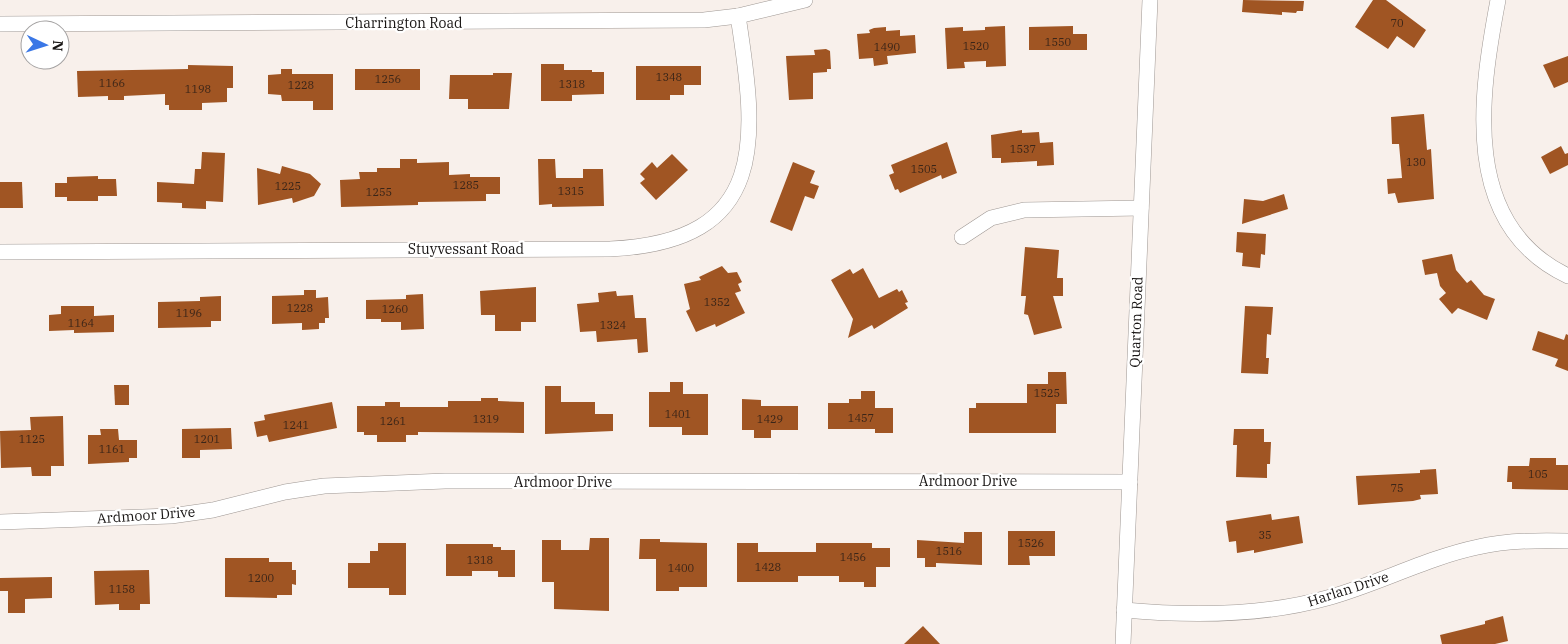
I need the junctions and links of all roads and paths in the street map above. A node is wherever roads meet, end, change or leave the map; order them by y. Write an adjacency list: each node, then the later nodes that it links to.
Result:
1 (805, 0): 4 (street, Charrington Road)
2 (1150, 0): 6 (street, Quarton Road)
3 (1498, 0): 9 (street)
4 (738, 16): 5 (street, Charrington Road); 8 (street, Stuyvessant Road)
5 (0, 24)
6 (1141, 208): 7 (street); 10 (street, Quarton Road)
7 (962, 237)
8 (0, 252)
9 (1568, 276)
10 (1130, 482): 11 (street, Ardmoor Drive); 13 (street, Quarton Road)
11 (0, 522)
12 (1568, 541): 13 (street, Harlan Drive)
13 (1124, 610): 14 (street, Quarton Road)
14 (1123, 644)

